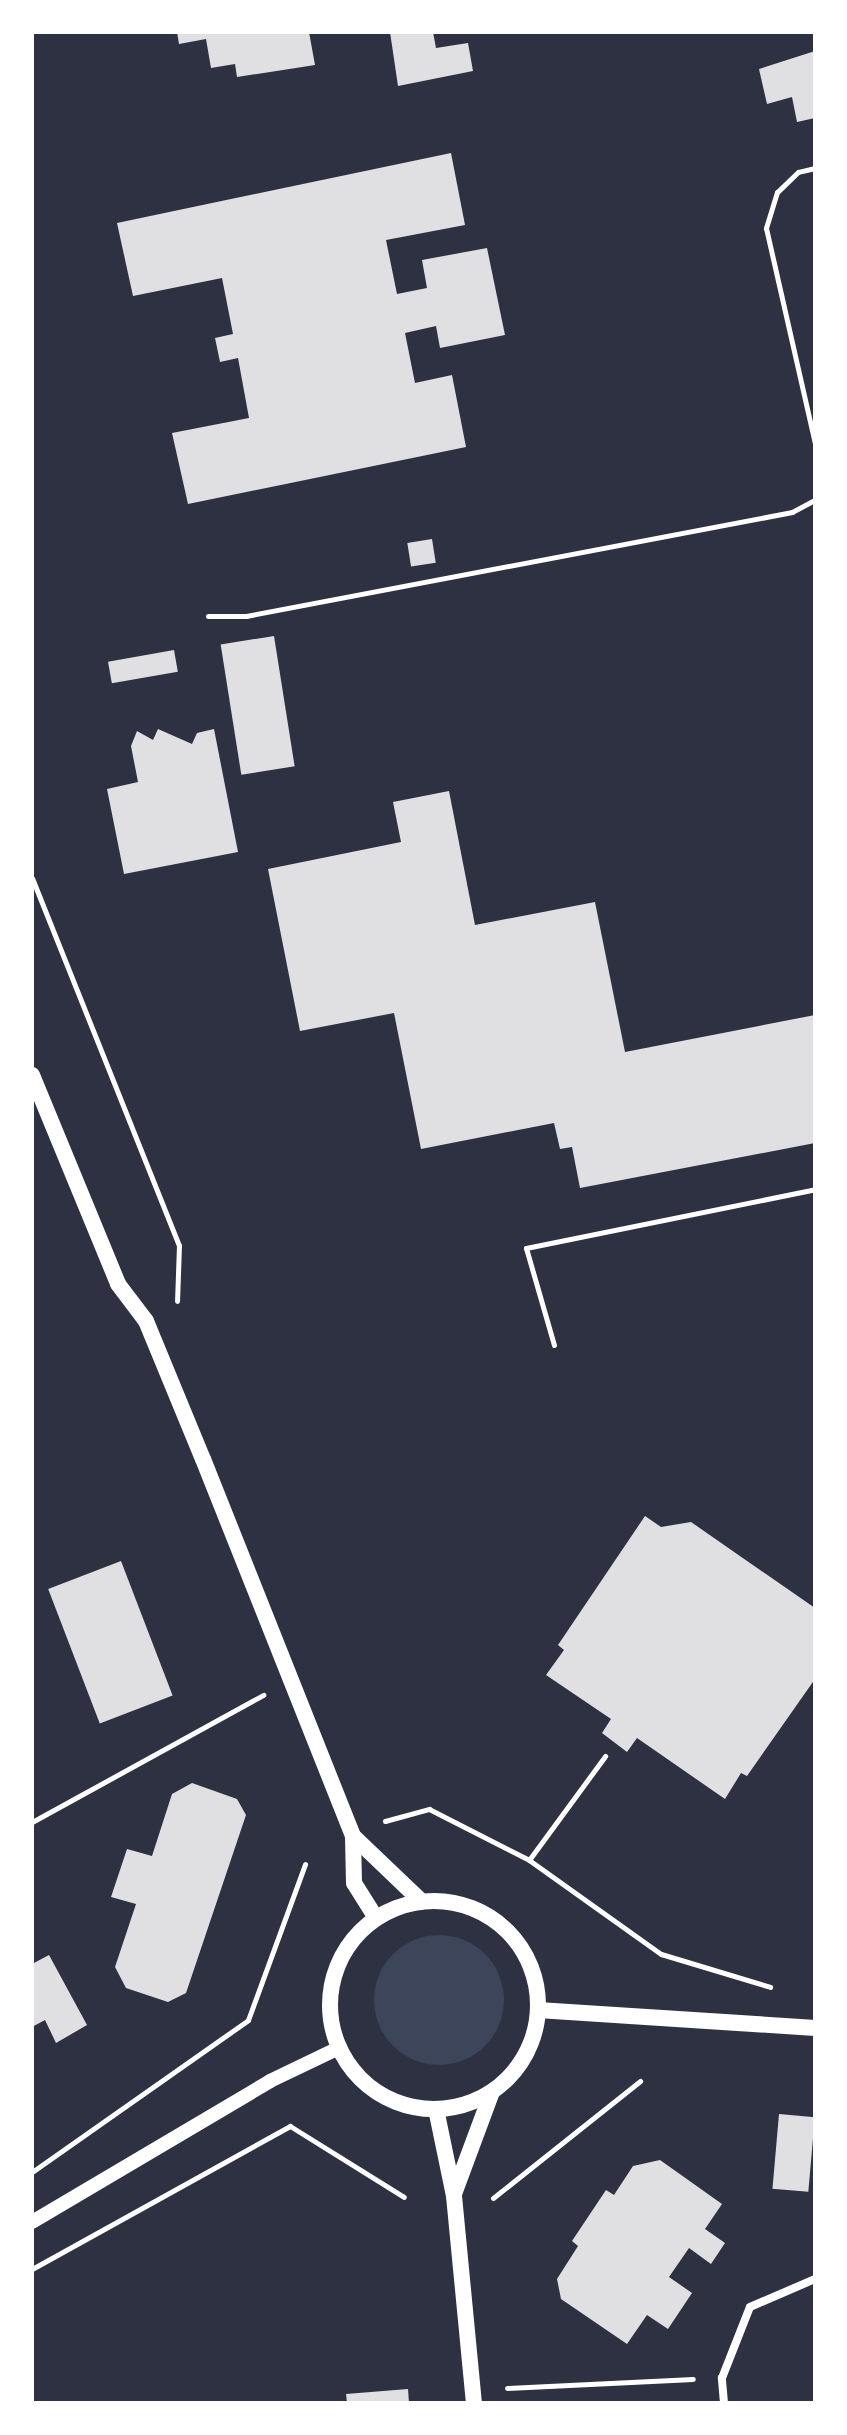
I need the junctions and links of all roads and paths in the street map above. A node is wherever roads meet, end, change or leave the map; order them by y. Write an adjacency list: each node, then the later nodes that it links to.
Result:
1 (815, 168): 2 (path)
2 (815, 443)
3 (815, 500): 4 (path)
4 (208, 616)
5 (32, 878): 8 (path)
6 (32, 1075): 10 (main road)
7 (815, 1189): 9 (path)
8 (176, 1313)
9 (554, 1345)
10 (291, 1679): 13 (path); 14 (main road)
11 (605, 1756): 15 (path)
12 (378, 1807): 15 (path)
13 (32, 1822)
14 (353, 1836): 17 (main road); 18 (main road)
15 (529, 1860): 19 (path)
16 (305, 1864): 26 (path)
17 (422, 1902): 18 (main road); 20 (main road)
18 (376, 1918): 22 (main road)
19 (773, 1988)
20 (538, 2010): 21 (main road); 24 (main road)
21 (815, 2028)
22 (339, 2048): 25 (main road); 30 (street)
23 (640, 2081): 29 (path)
24 (492, 2092): 25 (main road); 27 (main road)
25 (436, 2109): 27 (main road)
26 (32, 2172)
27 (454, 2196): 34 (main road)
28 (404, 2197): 31 (path)
29 (493, 2198)
30 (32, 2222)
31 (32, 2269)
32 (815, 2279): 33 (street)
33 (722, 2378): 34 (path); 35 (street)
34 (473, 2396)
35 (724, 2403)

